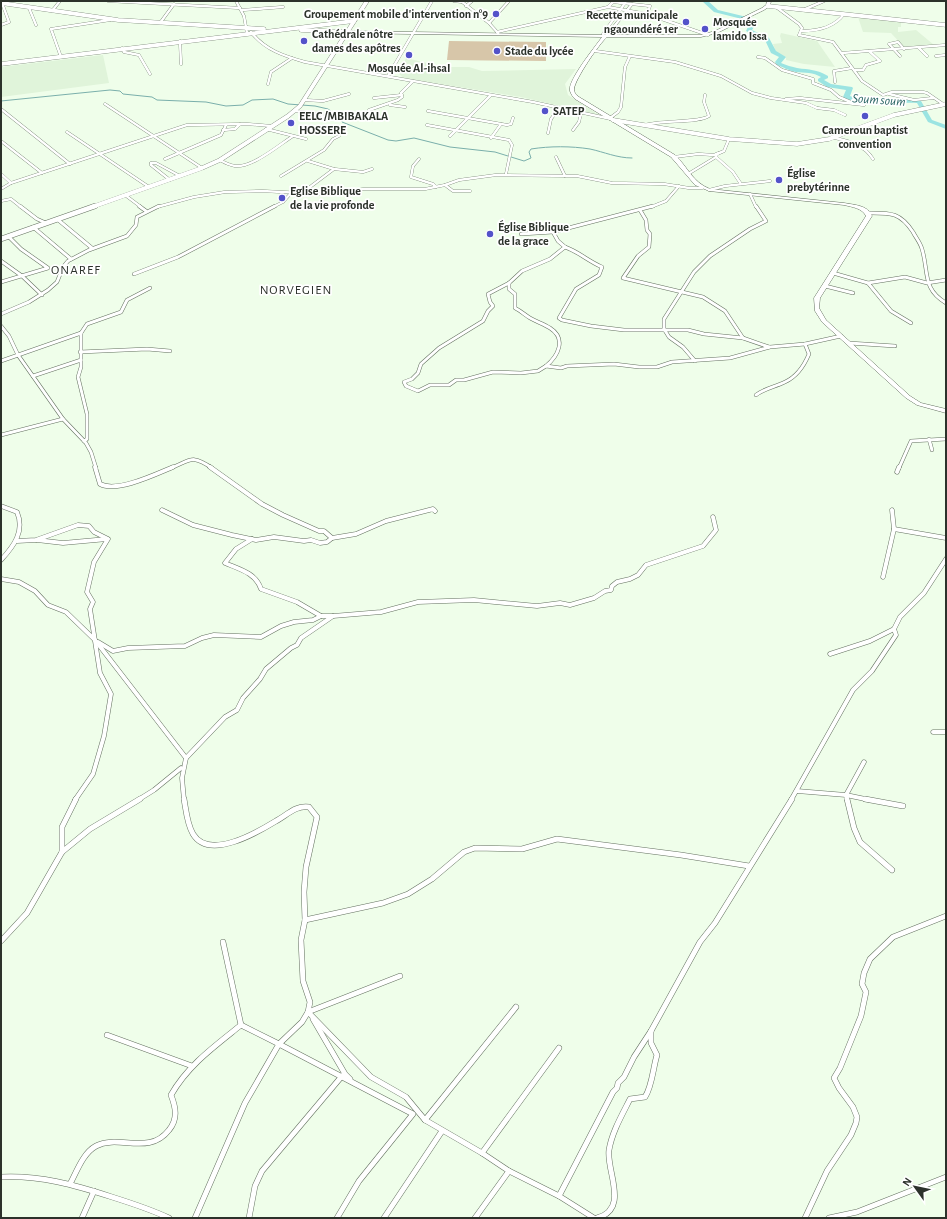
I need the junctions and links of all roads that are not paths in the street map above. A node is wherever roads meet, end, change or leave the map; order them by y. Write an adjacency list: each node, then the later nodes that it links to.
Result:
1 (60, 1): 28 (street)
2 (108, 1): 16 (street)
3 (236, 1): 24 (street)
4 (367, 1): 32 (street)
5 (432, 1): 42 (street)
6 (454, 1): 7 (street)
7 (461, 1): 18 (street)
8 (472, 1): 18 (street)
9 (509, 1): 34 (street)
10 (613, 1): 13 (street); 22 (street)
11 (824, 1): 27 (street)
12 (1, 3): 23 (street); 35 (street)
13 (625, 3): 17 (street); 25 (street)
14 (649, 3): 19 (street)
15 (768, 3): 20 (street); 45 (main road)
16 (174, 4): 24 (street); 33 (street)
17 (632, 4): 19 (street); 26 (street)
18 (466, 6): 34 (street)
19 (650, 6): 29 (street)
20 (776, 6): 27 (street); 40 (street)
21 (283, 7): 24 (street)
22 (608, 7): 25 (street); 44 (street)
23 (29, 8): 28 (street); 36 (street)
24 (241, 9): 38 (street)
25 (620, 9): 26 (street); 46 (street)
26 (627, 10): 29 (street); 46 (street)
27 (804, 10): 30 (street)
28 (52, 11): 31 (street)
29 (647, 14): 45 (street)
30 (844, 14): 37 (street); 40 (street)
31 (113, 19): 33 (street); 57 (street)
32 (354, 21): 39 (street); 41 (street)
33 (160, 22): 38 (street)
34 (489, 23): 44 (street)
35 (1, 25)
36 (36, 25)
37 (946, 25)
38 (247, 28): 39 (street); 43 (street)
39 (278, 29): 41 (street); 43 (street)
40 (801, 31): 55 (street)
41 (348, 32): 42 (main road); 66 (street)
42 (413, 32): 44 (main road); 69 (street)
43 (252, 33): 47 (street); 63 (street)
44 (498, 33): 46 (main road)
45 (708, 35): 46 (main road)
46 (604, 36): 53 (main road)
47 (180, 42): 50 (street); 65 (street)
48 (946, 46): 49 (street)
49 (919, 48): 52 (street); 60 (street)
50 (123, 49): 57 (street); 68 (street)
51 (893, 49): 52 (street); 52 (street); 54 (street); 59 (street)
52 (904, 49)
53 (595, 50): 58 (street); 98 (main road)
54 (869, 51): 55 (street); 67 (street)
55 (842, 54): 67 (street)
56 (946, 55): 61 (street)
57 (61, 56): 64 (street)
58 (630, 56): 80 (street); 98 (street)
59 (900, 56)
60 (927, 56)
61 (936, 56)
62 (758, 57): 82 (street)
63 (292, 58): 66 (street); 72 (street)
64 (1, 64)
65 (181, 64)
66 (327, 66): 69 (street); 81 (street)
67 (853, 68): 71 (street); 75 (street)
68 (150, 74)
69 (388, 76): 70 (street)
70 (413, 81): 74 (street); 76 (street)
71 (835, 82)
72 (268, 84)
73 (349, 94): 81 (street)
74 (402, 94): 78 (street); 85 (street)
75 (889, 94): 79 (street); 79 (street)
76 (491, 95): 88 (street); 96 (street)
77 (705, 95): 103 (street)
78 (374, 98)
79 (934, 98): 84 (street)
80 (783, 99): 82 (street); 94 (street)
81 (302, 103): 91 (street)
82 (853, 103): 86 (street)
83 (105, 104): 111 (street)
84 (945, 104): 116 (street)
85 (390, 105): 87 (street); 90 (street)
86 (864, 105)
87 (405, 107)
88 (559, 108): 93 (street); 110 (street)
89 (1, 109): 131 (street)
90 (369, 110)
91 (295, 111): 95 (street); 104 (street)
92 (428, 111): 96 (street)
93 (581, 113): 98 (street); 108 (street)
94 (845, 115)
95 (326, 118)
96 (467, 118): 100 (street); 107 (street)
97 (513, 118): 100 (street)
98 (612, 119): 103 (street); 124 (main road)
99 (240, 124): 101 (street); 104 (street); 106 (street)
100 (501, 124): 115 (street)
101 (226, 125): 106 (street); 111 (street)
102 (427, 125): 107 (street)
103 (646, 125): 118 (street)
104 (271, 126): 105 (street)
105 (266, 129): 112 (street); 129 (street)
106 (223, 130): 122 (street)
107 (456, 130): 114 (street); 115 (street)
108 (573, 130)
109 (67, 132): 121 (street)
110 (548, 133)
111 (152, 136): 121 (street); 122 (street)
112 (294, 136): 117 (street); 129 (street)
113 (339, 136): 130 (street)
114 (450, 136)
115 (491, 138): 138 (street)
116 (835, 138): 118 (street); 128 (street)
117 (306, 139)
118 (729, 139): 120 (street)
119 (1, 141): 135 (street)
120 (724, 151): 124 (street); 125 (street)
121 (101, 154): 131 (street); 150 (street)
122 (179, 154): 126 (street); 132 (street)
123 (556, 157): 143 (street)
124 (674, 157): 139 (main road)
125 (716, 158): 139 (street); 147 (street)
126 (165, 159)
127 (419, 159): 151 (street)
128 (873, 159)
129 (220, 160): 132 (street)
130 (308, 161): 133 (street); 142 (street)
131 (70, 164): 135 (street)
132 (201, 167): 141 (street)
133 (334, 169): 134 (street); 157 (street)
134 (372, 169)
135 (42, 173): 146 (street)
136 (171, 173): 140 (street); 140 (street); 141 (street)
137 (1, 174): 146 (street)
138 (506, 174): 143 (street); 148 (street)
139 (688, 174): 152 (main road)
140 (165, 175): 144 (street)
141 (180, 176): 144 (street)
142 (281, 176)
143 (565, 176): 149 (street)
144 (170, 180): 150 (street)
145 (770, 181): 147 (street)
146 (11, 183): 153 (street)
147 (741, 184): 154 (street)
148 (445, 185): 151 (street); 155 (street)
149 (679, 186): 152 (street); 161 (street)
150 (149, 187): 159 (street)
151 (436, 187): 157 (street)
152 (702, 188): 154 (main road)
153 (1, 189)
154 (709, 190): 158 (main road)
155 (470, 191)
156 (291, 193): 157 (street); 162 (street); 176 (street)
157 (302, 193)
158 (750, 194): 163 (main road); 185 (street)
159 (125, 195): 162 (street); 164 (street)
160 (1, 201): 165 (street)
161 (640, 210): 167 (street); 185 (street)
162 (146, 211): 172 (street)
163 (868, 213): 175 (main road); 182 (street)
164 (58, 219): 165 (street); 172 (street)
165 (46, 223): 166 (street)
166 (33, 227): 169 (street); 173 (street)
167 (553, 232): 168 (street); 171 (street)
168 (521, 234)
169 (8, 236): 170 (street); 177 (street)
170 (1, 239)
171 (565, 247): 180 (street); 192 (street)
172 (92, 248): 173 (street)
173 (70, 259): 187 (street)
174 (1, 261): 177 (street)
175 (833, 273): 181 (street); 183 (main road)
176 (134, 274)
177 (22, 276): 179 (street); 187 (street)
178 (946, 280): 182 (street)
179 (1, 282)
180 (509, 282): 207 (street); 207 (street)
181 (868, 283): 182 (street); 190 (street)
182 (927, 283): 188 (street)
183 (825, 286): 186 (street); 195 (main road)
184 (150, 288): 193 (street)
185 (680, 292): 192 (street); 196 (street)
186 (853, 293)
187 (42, 295): 189 (street)
188 (946, 303)
189 (1, 314)
190 (911, 323)
191 (4, 329): 194 (street); 203 (street)
192 (664, 329): 196 (street); 206 (street)
193 (81, 333): 202 (street); 203 (street)
194 (1, 335)
195 (841, 336): 197 (main road); 198 (street)
196 (743, 338): 200 (street)
197 (849, 342): 199 (street); 210 (main road)
198 (804, 344): 200 (street); 209 (street)
199 (895, 346)
200 (770, 348): 206 (street)
201 (170, 351): 202 (street)
202 (80, 352): 204 (street)
203 (18, 355): 205 (street); 208 (street)
204 (81, 360): 208 (street); 215 (street)
205 (1, 361)
206 (695, 361): 207 (street)
207 (546, 366)
208 (33, 376): 211 (street)
209 (756, 395)
210 (946, 411)
211 (63, 418): 212 (street); 215 (street)
212 (1, 435)
213 (929, 439): 214 (street); 216 (street); 217 (street)
214 (946, 439)
215 (84, 441): 224 (street)
216 (932, 450)
217 (897, 472)
218 (1, 506): 229 (street)
219 (162, 510): 227 (street)
220 (892, 510): 223 (street)
221 (435, 511): 224 (street)
222 (713, 517): 235 (street)
223 (894, 529): 225 (street); 232 (street)
224 (332, 538): 227 (street)
225 (946, 538)
226 (108, 539): 228 (street); 228 (street); 237 (street)
227 (252, 539): 234 (street)
228 (36, 540): 229 (street)
229 (17, 541): 231 (street)
230 (946, 559): 236 (street)
231 (1, 560)
232 (883, 577)
233 (1, 579): 237 (street)
234 (321, 616): 235 (street); 237 (street)
235 (333, 616): 241 (street)
236 (894, 629): 238 (street); 244 (street)
237 (95, 640): 241 (street); 247 (street)
238 (830, 654)
239 (933, 732): 240 (street)
240 (946, 732)
241 (186, 758): 243 (street)
242 (864, 762): 245 (street)
243 (181, 768): 247 (street); 251 (street)
244 (797, 791): 245 (street); 248 (street)
245 (846, 795): 246 (street); 249 (street)
246 (903, 806)
247 (62, 852): 252 (street)
248 (749, 866): 251 (street); 258 (street)
249 (892, 870)
250 (946, 916): 282 (street)
251 (305, 920): 256 (street)
252 (1, 941)
253 (223, 942): 257 (street)
254 (400, 976): 256 (street)
255 (516, 1007): 265 (street)
256 (308, 1012): 260 (street); 264 (street); 265 (street)
257 (241, 1025): 260 (street); 262 (street)
258 (652, 1031): 273 (street); 281 (street)
259 (107, 1035): 262 (street)
260 (279, 1044): 263 (street); 276 (street)
261 (559, 1048): 267 (street)
262 (192, 1066): 271 (street)
263 (342, 1076): 264 (street); 277 (street)
264 (354, 1083): 278 (street)
265 (425, 1120): 266 (street)
266 (442, 1131): 267 (street); 279 (street)
267 (482, 1153): 268 (street)
268 (509, 1171): 273 (street); 280 (street)
269 (946, 1177): 283 (street)
270 (1, 1178): 271 (street)
271 (70, 1184): 272 (street)
272 (94, 1191): 274 (street); 275 (street)
273 (558, 1196): 281 (street)
274 (82, 1218)
275 (169, 1218)
276 (195, 1218)
277 (249, 1218)
278 (337, 1218)
279 (384, 1218)
280 (475, 1218)
281 (594, 1218)
282 (805, 1218)
283 (829, 1218)

